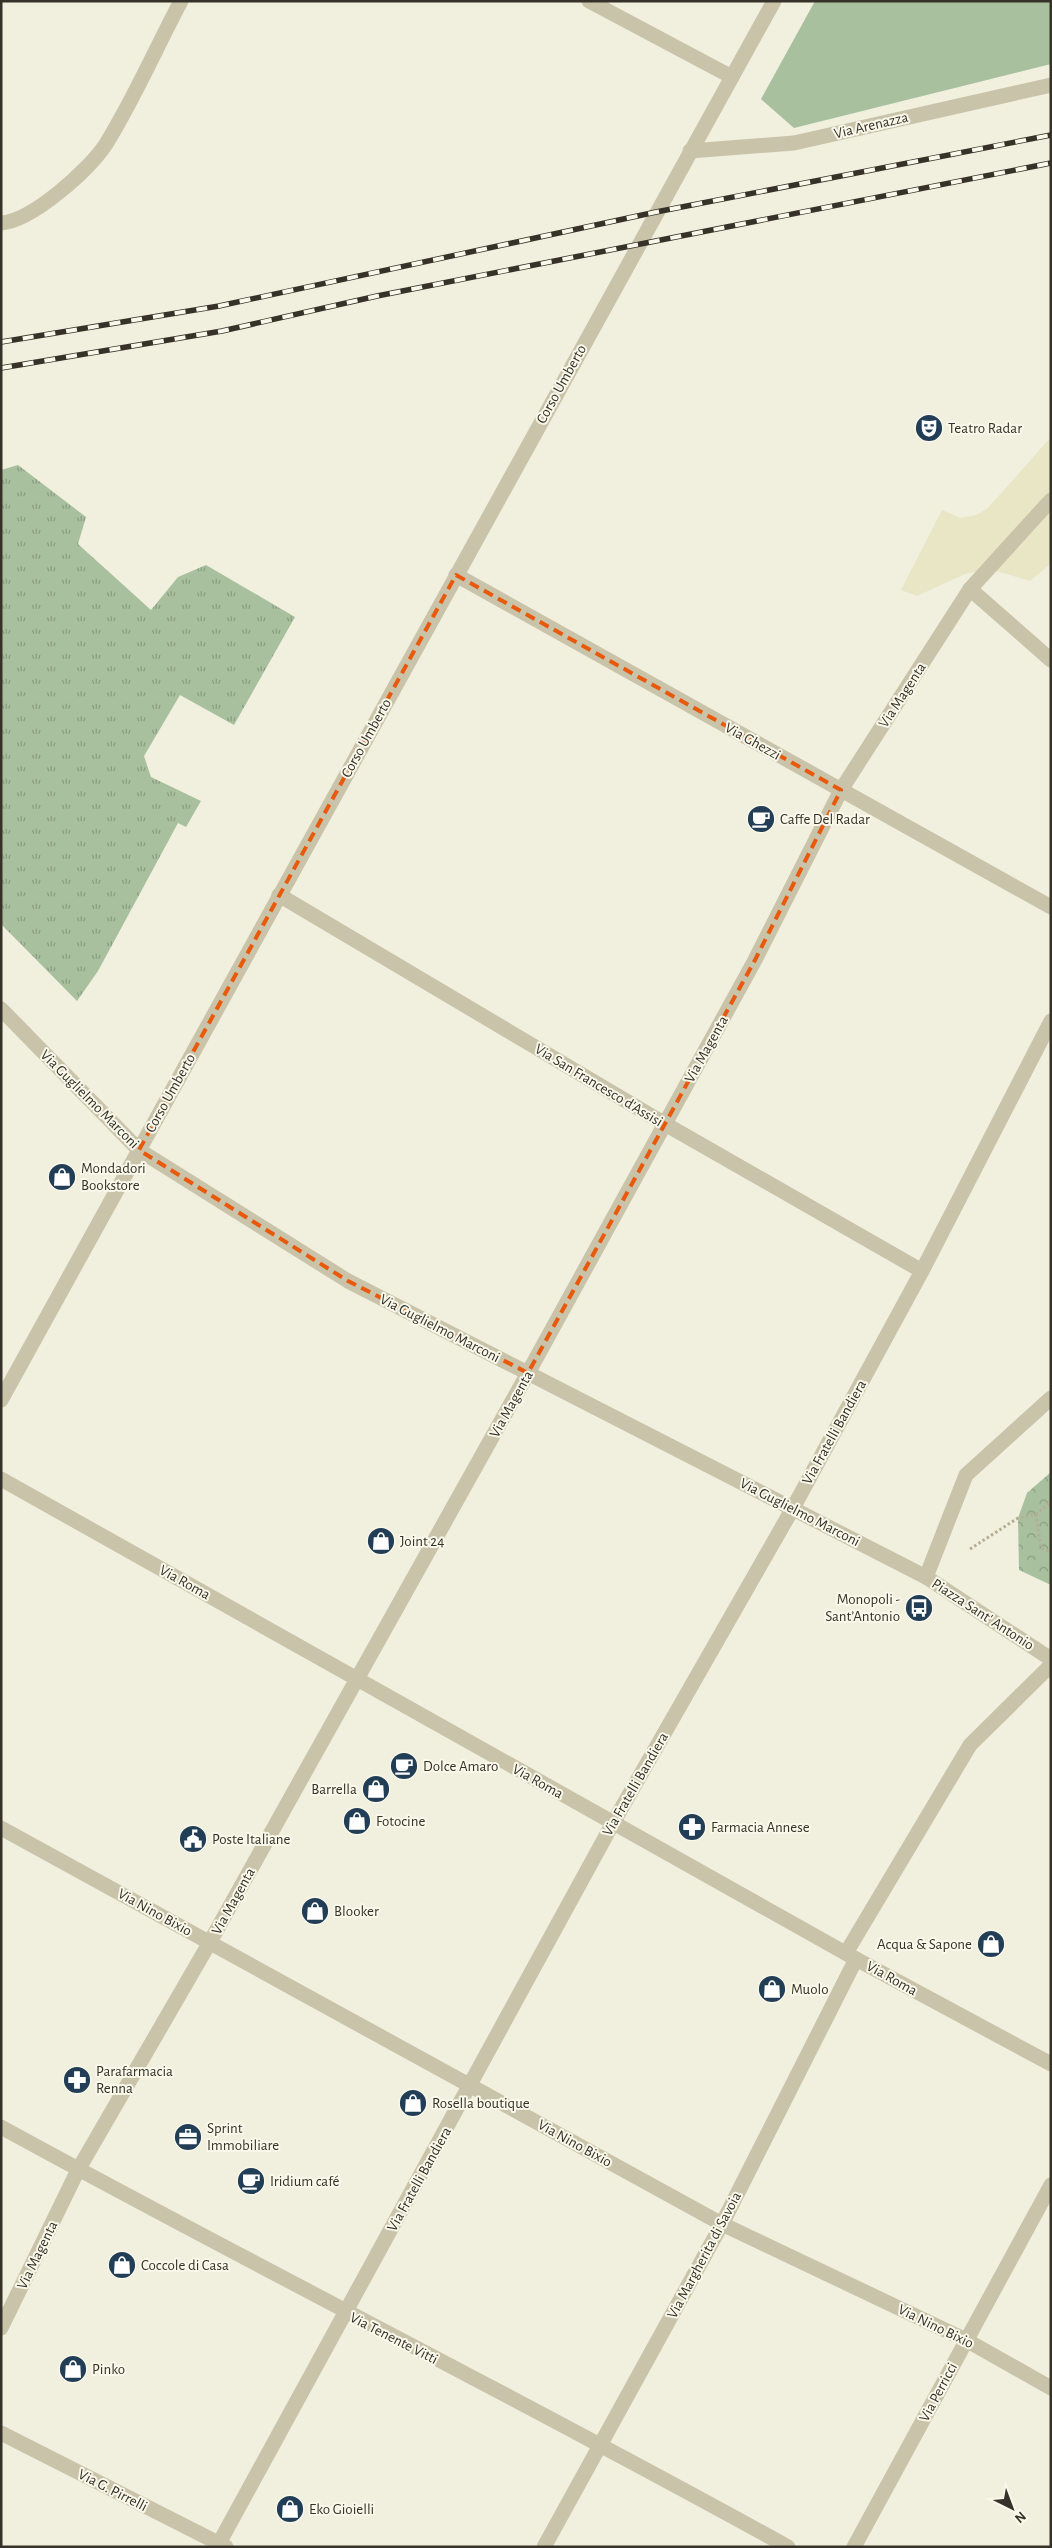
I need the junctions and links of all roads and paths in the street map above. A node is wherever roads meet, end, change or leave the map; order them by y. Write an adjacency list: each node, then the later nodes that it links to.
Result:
1 (181, 1): 7 (street)
2 (588, 1): 4 (street)
3 (774, 1): 4 (street, Corso Umberto)
4 (732, 77): 6 (street, Corso Umberto)
5 (1051, 85): 6 (street, Via Arenazza)
6 (690, 150): 9 (street, Corso Umberto)
7 (1, 223)
8 (1051, 500): 10 (street, Via Magenta)
9 (456, 575): 12 (street, Via Ghezzi); 13 (street, Corso Umberto)
10 (970, 589): 11 (street); 12 (street, Via Magenta)
11 (1051, 660)
12 (841, 790): 14 (street, Via Ghezzi); 17 (street, Via Magenta)
13 (279, 895): 17 (street, Via San Francesco d'Assisi); 18 (street, Corso Umberto)
14 (1051, 907)
15 (1, 1009): 18 (street, Via Guglielmo Marconi)
16 (1051, 1021): 19 (street, Via Fratelli Bandiera)
17 (664, 1124): 19 (street, Via San Francesco d'Assisi); 20 (street, Via Magenta)
18 (139, 1150): 20 (street, Via Guglielmo Marconi); 22 (street, Corso Umberto)
19 (922, 1271): 25 (street, Via Fratelli Bandiera)
20 (528, 1373): 25 (street, Via Guglielmo Marconi); 32 (street, Via Magenta)
21 (1051, 1398): 29 (street, Piazza Sant' Antonio)
22 (1, 1400)
23 (1, 1479): 32 (street, Via Roma)
24 (1051, 1502): 26 (path)
25 (792, 1508): 29 (street, Via Guglielmo Marconi); 33 (street, Via Fratelli Bandiera)
26 (1036, 1514): 27 (path); 28 (path)
27 (968, 1550)
28 (1051, 1552)
29 (926, 1577): 30 (street, Piazza Sant' Antonio)
30 (1051, 1658)
31 (1051, 1665): 36 (street)
32 (358, 1679): 33 (street, Via Roma); 35 (street, Via Magenta)
33 (613, 1823): 36 (street, Via Roma); 38 (street, Via Fratelli Bandiera)
34 (1, 1828): 35 (street, Via Nino Bixio)
35 (210, 1942): 38 (street, Via Nino Bixio); 40 (street, Via Magenta)
36 (851, 1956): 37 (street, Via Roma); 42 (street, Via Margherita di Savoia)
37 (1051, 2064)
38 (470, 2084): 42 (street, Via Nino Bixio); 43 (street, Via Fratelli Bandiera)
39 (1, 2127): 40 (street, Via Tenente Vitti)
40 (78, 2170): 43 (street, Via Tenente Vitti); 44 (street, Via Magenta)
41 (1051, 2185): 45 (street, Via Perricci)
42 (722, 2224): 45 (street, Via Nino Bixio); 48 (street, Via Margherita di Savoia)
43 (346, 2313): 48 (street, Via Tenente Vitti); 49 (street, Via Fratelli Bandiera)
44 (1, 2328)
45 (966, 2340): 46 (street, Via Nino Bixio); 52 (street, Via Perricci)
46 (1051, 2388)
47 (1, 2433): 49 (street, Via G. Pirrelli)
48 (600, 2443): 50 (street, Via Margherita di Savoia); 51 (street, Via Tenente Vitti)
49 (220, 2546)
50 (544, 2547)
51 (788, 2547)
52 (854, 2547)

